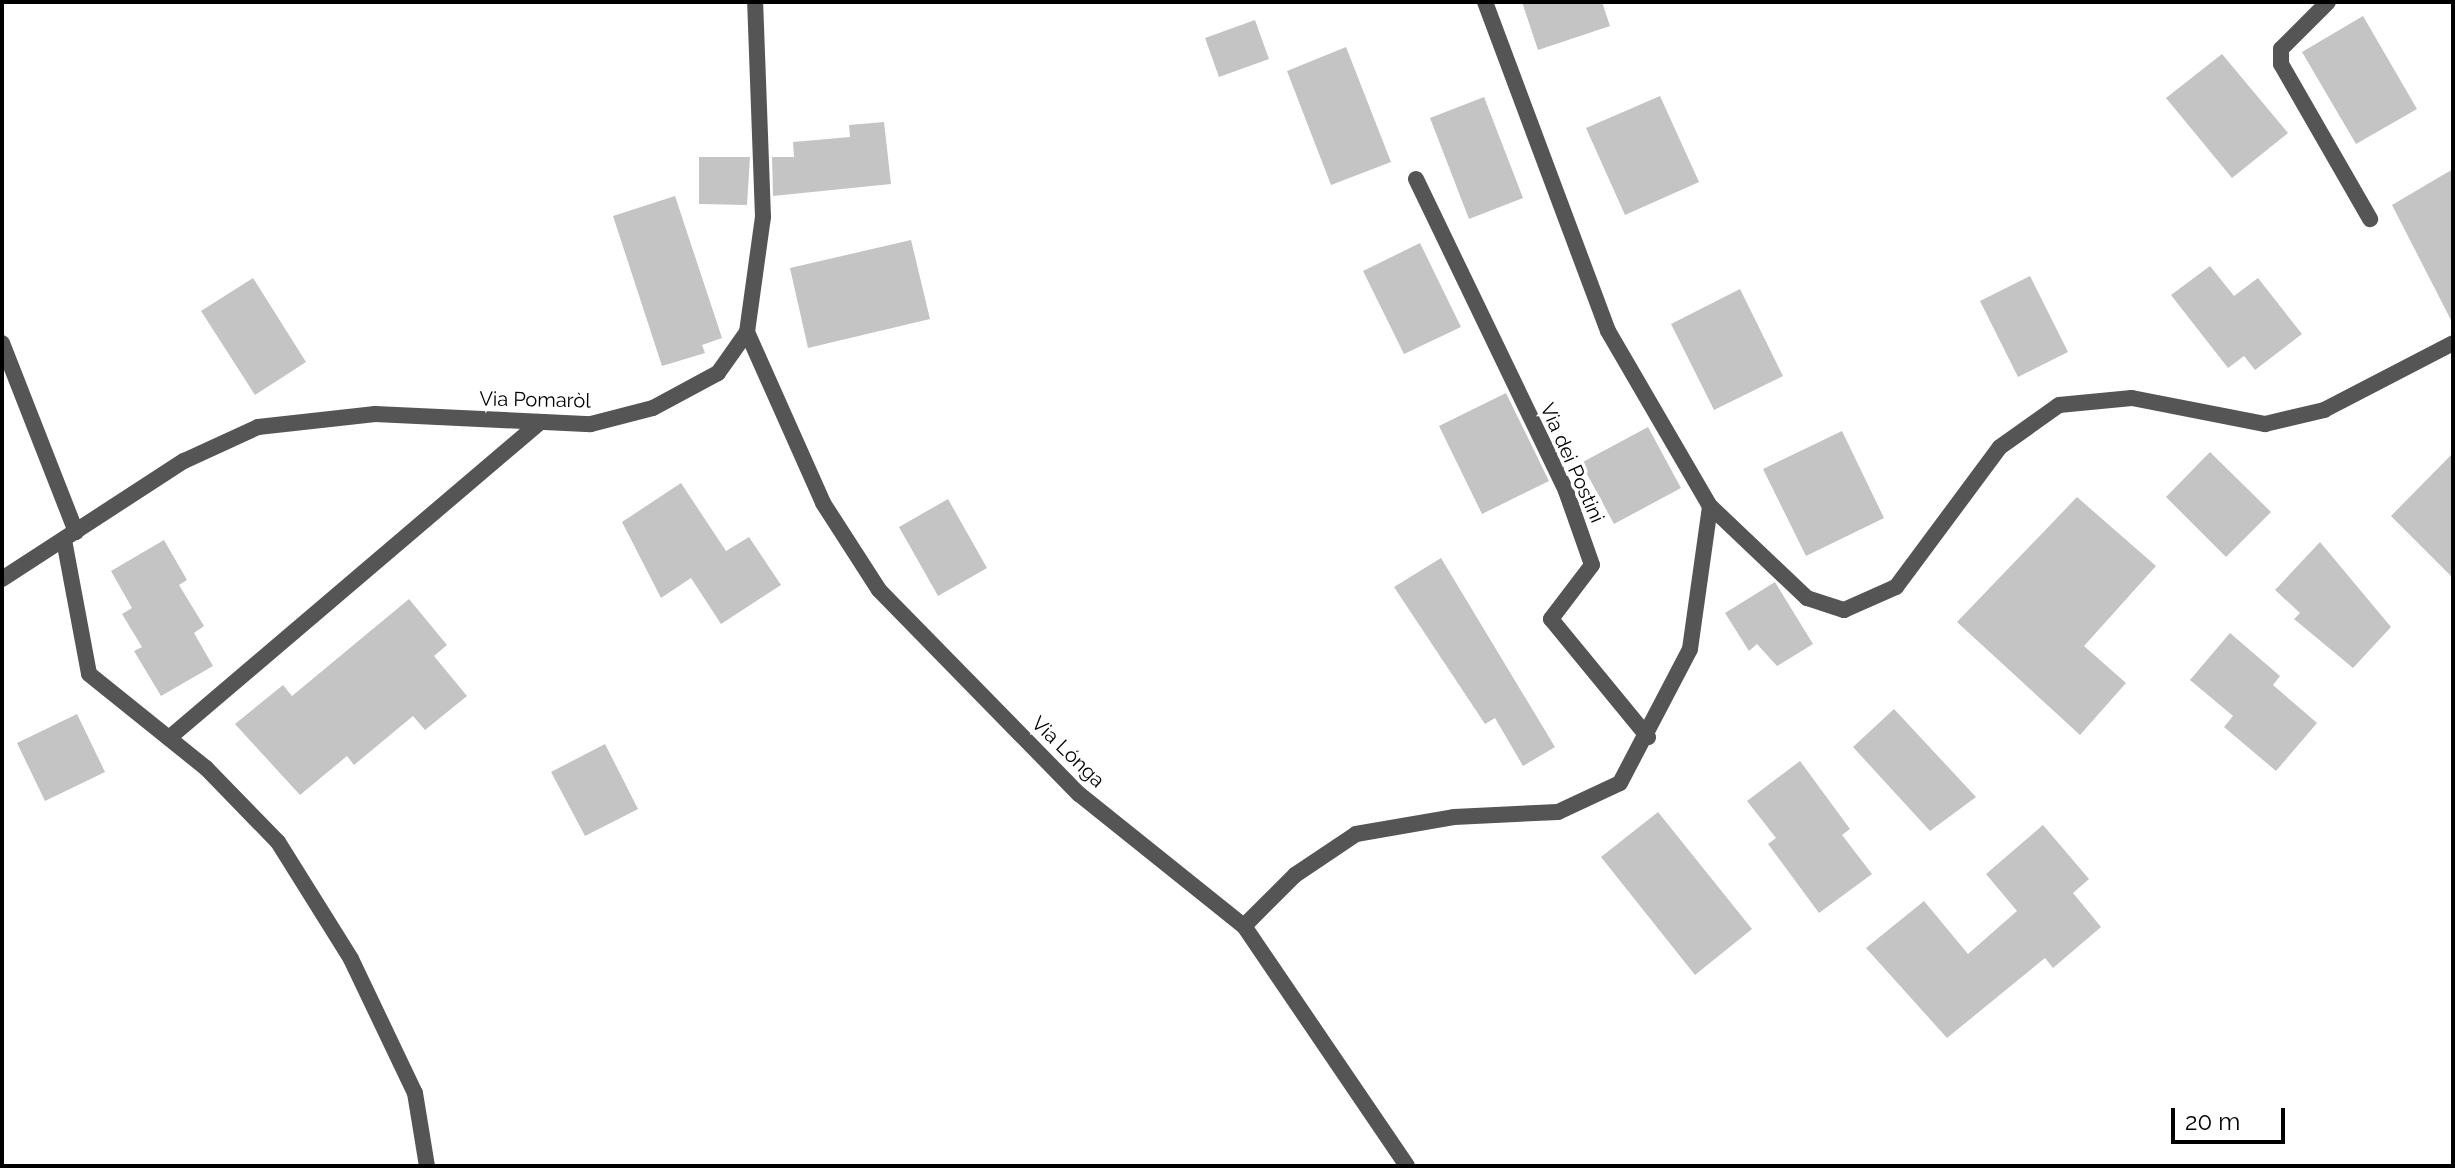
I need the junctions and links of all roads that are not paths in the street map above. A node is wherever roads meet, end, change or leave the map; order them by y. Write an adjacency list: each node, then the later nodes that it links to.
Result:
1 (755, 2): 6 (street, Via Pomaròl)
2 (1485, 2): 10 (street)
3 (2328, 2): 5 (street)
4 (1416, 179): 13 (street, Via dei Postini)
5 (2370, 219)
6 (747, 332): 9 (street, Via Pomaròl); 15 (street, Via Lónga)
7 (2, 343): 11 (street)
8 (2453, 343): 10 (street)
9 (540, 422): 11 (street, Via Pomaròl); 14 (street)
10 (1710, 506): 13 (street)
11 (70, 536): 12 (street, Via Pomaròl); 14 (street)
12 (2, 579)
13 (1648, 737): 15 (street)
14 (169, 738): 16 (street)
15 (1244, 926): 17 (street, Via Lónga)
16 (427, 1166)
17 (1407, 1166)

